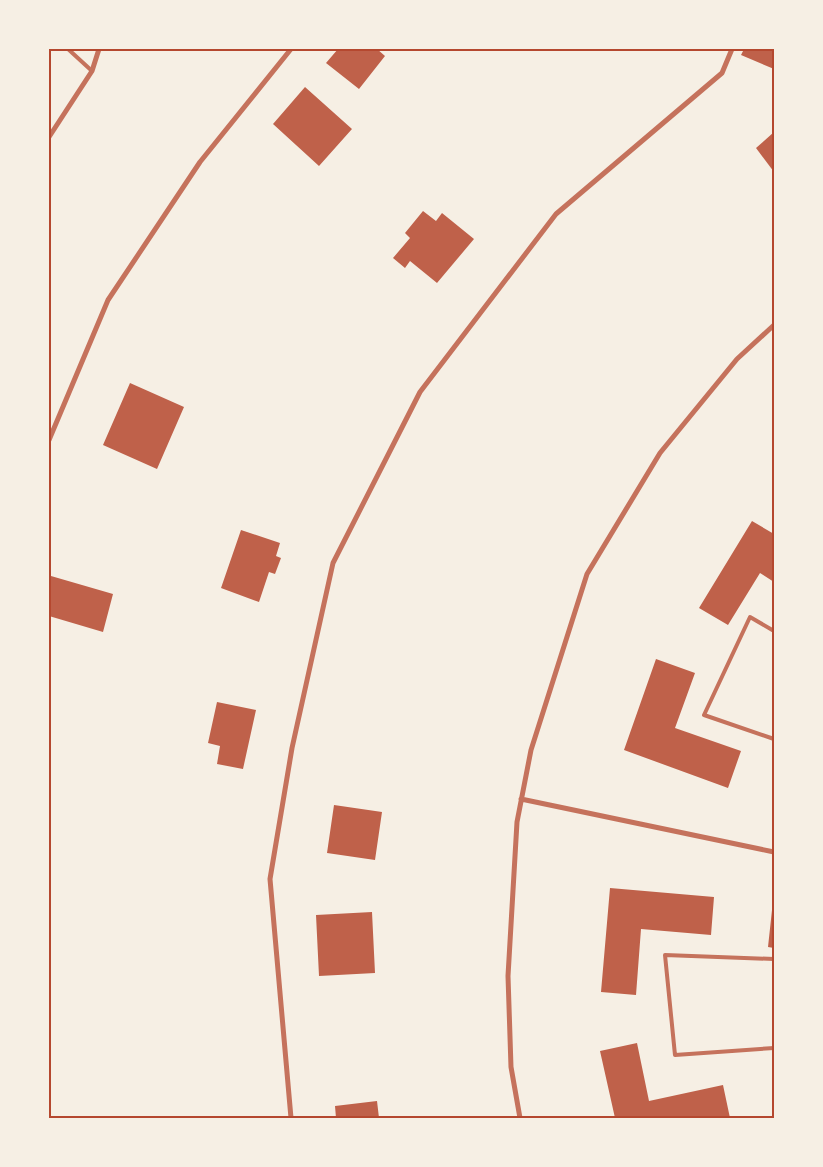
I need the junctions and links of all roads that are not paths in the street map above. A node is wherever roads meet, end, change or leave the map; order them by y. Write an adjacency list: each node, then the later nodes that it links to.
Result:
1 (68, 49): 5 (lane)
2 (99, 49): 5 (street)
3 (291, 49): 8 (street)
4 (732, 49): 15 (street)
5 (92, 71): 6 (street)
6 (49, 137)
7 (774, 325): 11 (street)
8 (49, 440)
9 (774, 631): 10 (lane)
10 (774, 739)
11 (521, 799): 12 (street); 16 (street)
12 (774, 852)
13 (774, 959): 14 (lane)
14 (774, 1048)
15 (291, 1118)
16 (520, 1118)

